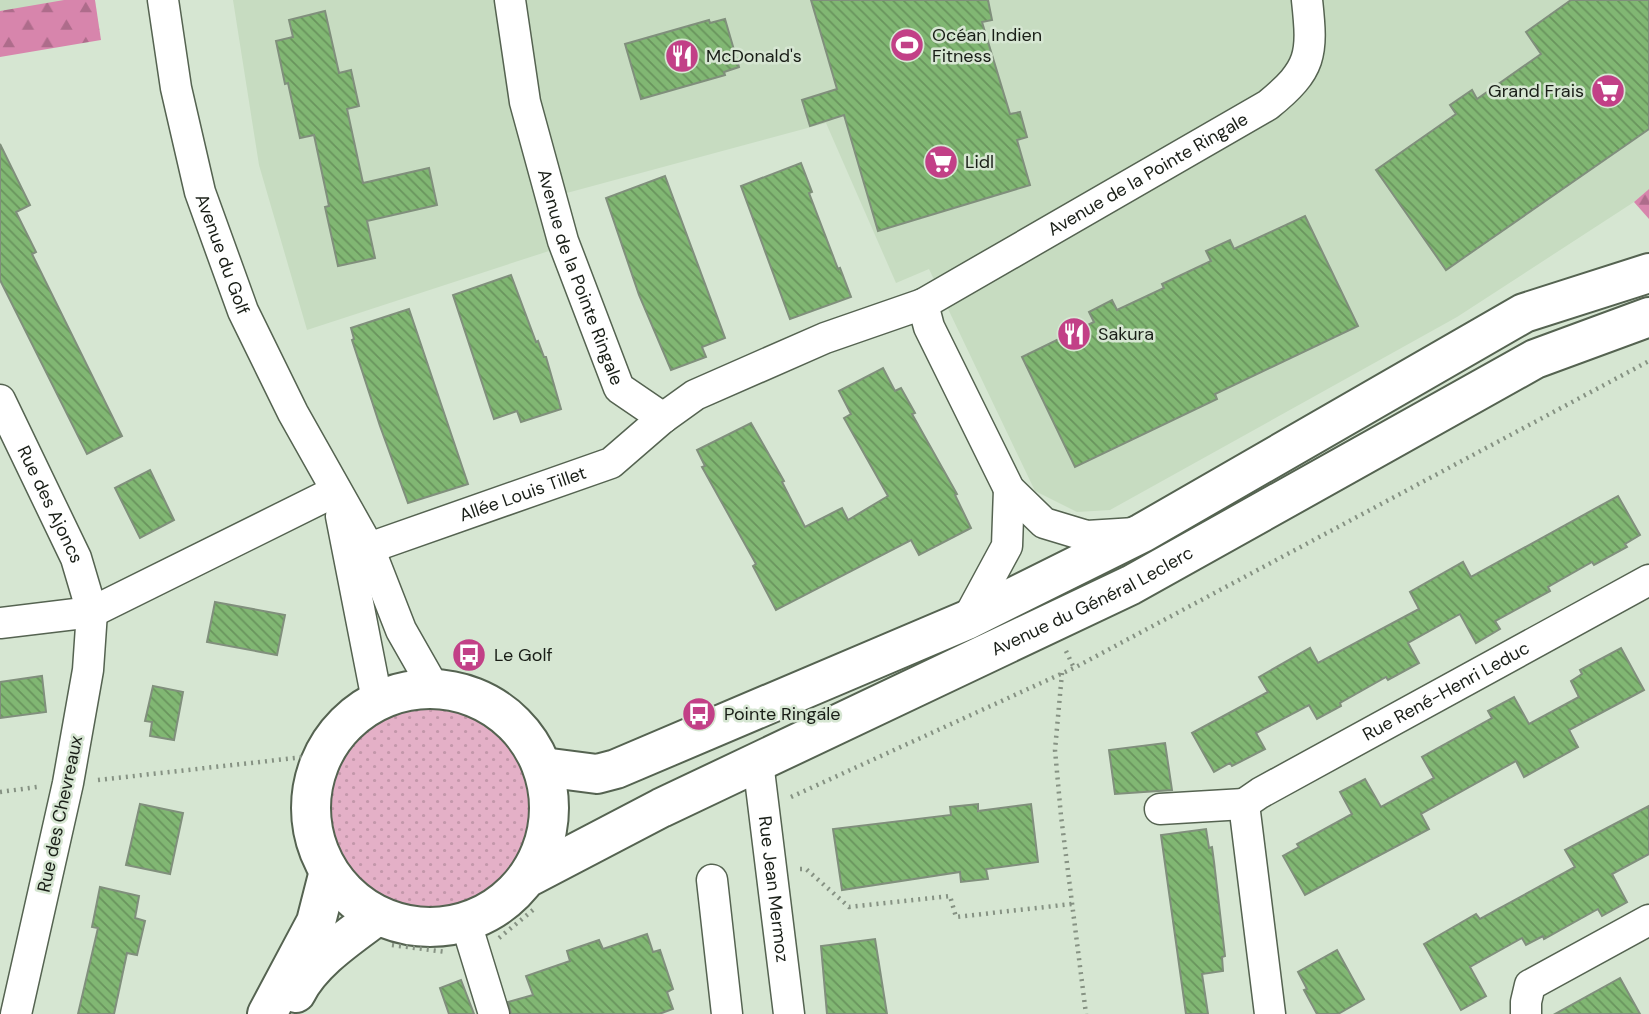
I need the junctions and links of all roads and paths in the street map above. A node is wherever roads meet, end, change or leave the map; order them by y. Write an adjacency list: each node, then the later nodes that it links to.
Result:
1 (163, 0): 10 (street, Avenue du Golf)
2 (510, 0): 8 (street, Avenue de la Pointe Ringale)
3 (1307, 0): 5 (street, Avenue de la Pointe Ringale)
4 (1649, 273): 11 (main road)
5 (923, 304): 8 (street, Avenue de la Pointe Ringale); 9 (street)
6 (1649, 317): 21 (main road, Avenue du Général Leclerc)
7 (0, 400): 14 (street, Rue des Ajoncs)
8 (663, 418): 12 (street, Allée Louis Tillet)
9 (1009, 489): 11 (street); 15 (street)
10 (336, 491): 12 (street, Avenue du Golf); 14 (street); 19 (street)
11 (1142, 533): 15 (main road)
12 (369, 548): 18 (street, Avenue du Golf)
13 (1649, 580): 25 (street, Rue René-Henri Leduc)
14 (92, 612): 16 (street); 23 (street, Rue des Chevreaux)
15 (967, 620): 22 (main road)
16 (0, 623)
17 (1062, 673): 31 (path)
18 (434, 688): 19 (main road); 22 (main road)
19 (377, 700): 20 (main road)
20 (322, 755): 23 (path); 28 (main road)
21 (758, 762): 27 (street, Rue Jean Mermoz); 29 (main road, Avenue du Général Leclerc)
22 (543, 767): 29 (main road)
23 (68, 783): 24 (path); 35 (street, Rue des Chevreaux)
24 (0, 792)
25 (1244, 804): 26 (street, Rue René-Henri Leduc); 42 (street)
26 (1160, 809)
27 (771, 871): 31 (path); 40 (street, Rue Jean Mermoz)
28 (328, 876): 32 (main road); 36 (main road)
29 (531, 876): 34 (main road)
30 (712, 880): 39 (street)
31 (1072, 904): 41 (path)
32 (377, 916): 34 (main road); 37 (main road)
33 (1649, 920): 43 (street)
34 (466, 923): 38 (street)
35 (16, 1014)
36 (267, 1014)
37 (286, 1014)
38 (494, 1014)
39 (727, 1014)
40 (789, 1014)
41 (1086, 1014)
42 (1270, 1014)
43 (1527, 1014)

